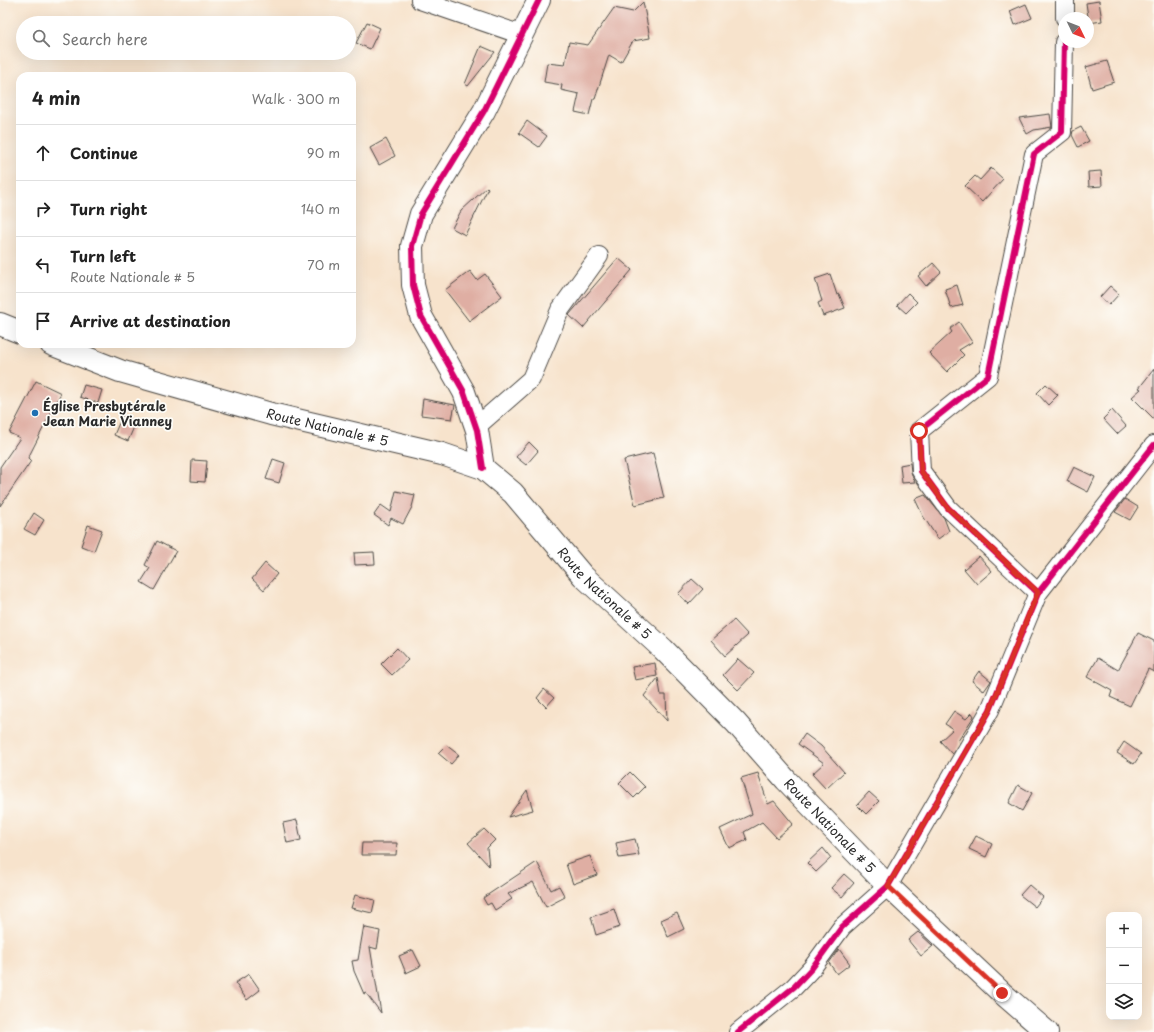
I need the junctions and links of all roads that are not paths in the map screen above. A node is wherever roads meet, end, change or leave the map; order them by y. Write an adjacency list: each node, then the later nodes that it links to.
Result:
1 (420, 0): 5 (street)
2 (539, 0): 5 (main road)
3 (1066, 0): 4 (street)
4 (1065, 12)
5 (522, 35): 11 (main road)
6 (1064, 48): 14 (street)
7 (599, 256): 11 (street)
8 (0, 324): 9 (main road)
9 (16, 330)
10 (61, 348): 13 (main road, Route Nationale # 5)
11 (476, 427): 13 (main road)
12 (1154, 445): 14 (street)
13 (483, 468): 15 (main road, Route Nationale # 5)
14 (1038, 592): 15 (street)
15 (888, 886): 16 (street); 17 (main road, Route Nationale # 5)
16 (738, 1032)
17 (1047, 1032)

